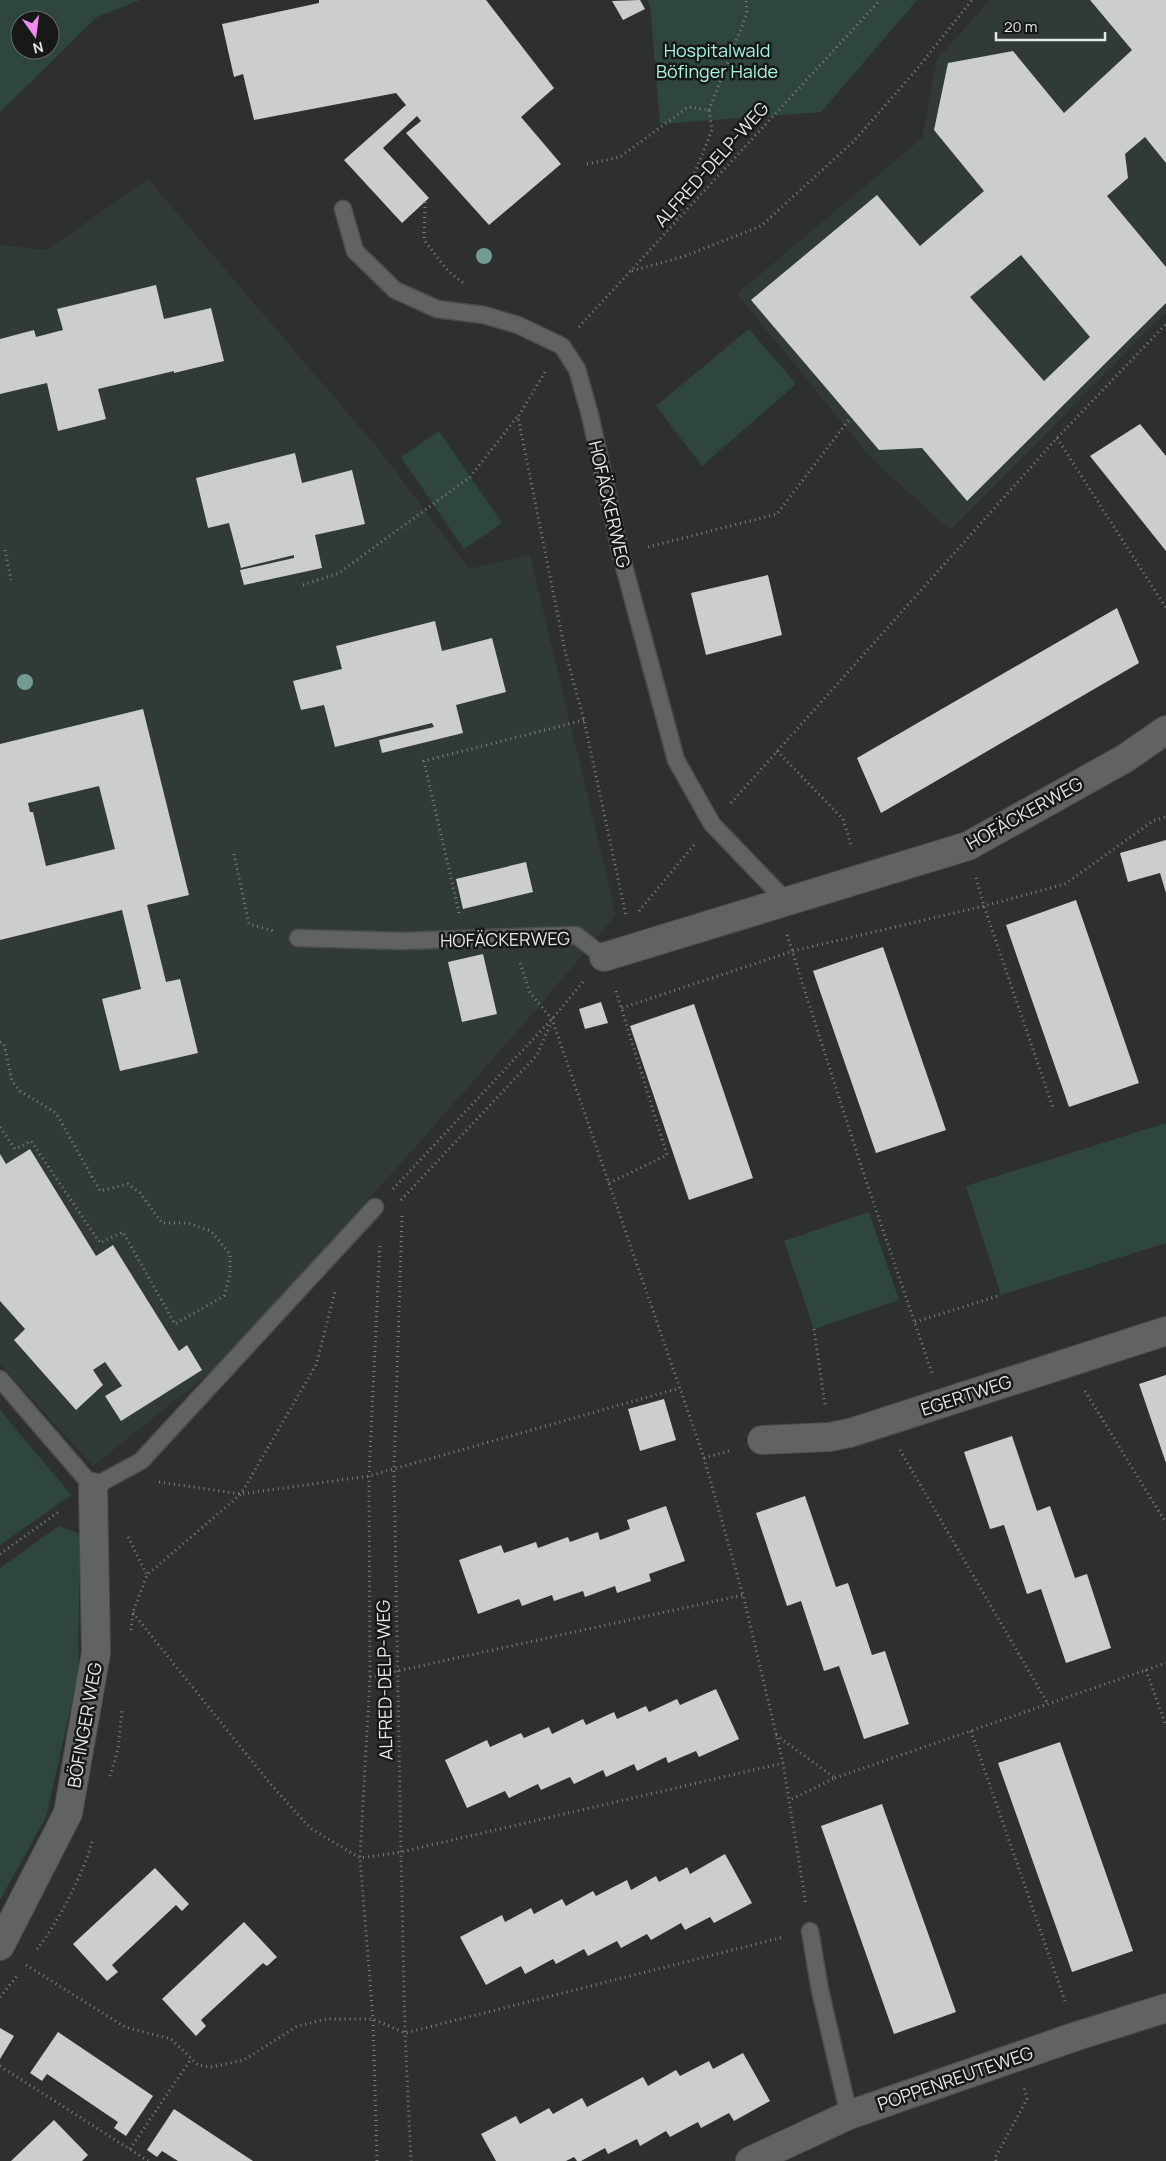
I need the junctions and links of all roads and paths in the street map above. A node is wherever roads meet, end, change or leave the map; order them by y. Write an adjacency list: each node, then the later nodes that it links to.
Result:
1 (746, 0): 4 (path)
2 (880, 0): 8 (path, ALFRED-DELP-WEG)
3 (972, 0): 9 (path)
4 (709, 110): 5 (path); 8 (path)
5 (587, 164)
6 (425, 202): 10 (path)
7 (343, 209): 10 (lane)
8 (675, 223): 9 (path, ALFRED-DELP-WEG)
9 (631, 272): 12 (path, ALFRED-DELP-WEG)
10 (484, 315): 12 (lane)
11 (1166, 324): 15 (path)
12 (562, 346): 13 (path, ALFRED-DELP-WEG); 17 (lane, HOFÄCKERWEG)
13 (518, 416): 19 (path, ALFRED-DELP-WEG); 21 (path)
14 (851, 417): 17 (path)
15 (1057, 438): 20 (path); 23 (path)
16 (5, 550): 18 (path)
17 (621, 555): 25 (lane, HOFÄCKERWEG)
18 (11, 580)
19 (302, 585)
20 (1166, 608)
21 (584, 720): 33 (path); 35 (path)
22 (1166, 730): 27 (street, HOFÄCKERWEG)
23 (777, 751): 25 (path); 27 (path)
24 (1166, 817): 29 (path)
25 (712, 824): 28 (lane, HOFÄCKERWEG); 30 (path)
26 (234, 854): 32 (path)
27 (861, 878): 28 (street, HOFÄCKERWEG)
28 (786, 901): 35 (street, HOFÄCKERWEG)
29 (984, 906): 34 (path); 38 (path)
30 (634, 917)
31 (511, 936): 33 (lane, HOFÄCKERWEG); 35 (lane, HOFÄCKERWEG); 36 (path)
32 (298, 938): 33 (lane, HOFÄCKERWEG)
33 (466, 940)
34 (793, 951): 40 (path); 44 (path)
35 (604, 957): 36 (path)
36 (552, 1019): 40 (path); 41 (path); 55 (path, ALFRED-DELP-WEG)
37 (0, 1042): 39 (path)
38 (1053, 1108)
39 (0, 1128)
40 (609, 1183): 49 (path)
41 (375, 1207): 54 (lane); 56 (path)
42 (337, 1286): 58 (path)
43 (1001, 1295): 44 (path)
44 (915, 1322): 50 (path)
45 (814, 1329): 52 (path)
46 (1166, 1331): 47 (street, EGERTWEG)
47 (1067, 1363): 50 (street, EGERTWEG); 59 (path)
48 (0, 1380): 57 (lane)
49 (680, 1388): 55 (path); 61 (path)
50 (942, 1403): 51 (street, EGERTWEG)
51 (884, 1422): 52 (street, EGERTWEG); 66 (path)
52 (829, 1437): 53 (street, EGERTWEG)
53 (762, 1440)
54 (142, 1461): 57 (lane); 58 (path)
55 (394, 1469): 56 (path); 64 (path, ALFRED-DELP-WEG)
56 (369, 1476): 58 (path); 65 (path)
57 (93, 1487): 60 (path); 76 (street, BÖFINGER WEG)
58 (241, 1494): 74 (path)
59 (1166, 1523)
60 (0, 1554)
61 (743, 1594): 64 (path); 69 (path)
62 (1166, 1663): 63 (path)
63 (1146, 1670): 66 (path); 67 (path)
64 (398, 1672): 65 (path); 73 (path, ALFRED-DELP-WEG)
65 (370, 1677): 74 (path)
66 (1048, 1704): 68 (path)
67 (1166, 1726)
68 (971, 1731): 71 (path); 81 (path)
69 (776, 1735): 70 (path); 71 (path)
70 (783, 1763): 72 (path); 73 (path)
71 (835, 1778): 72 (path)
72 (790, 1800): 75 (path)
73 (401, 1852): 74 (path); 80 (path, ALFRED-DELP-WEG)
74 (360, 1858): 79 (path)
75 (810, 1931): 80 (path); 85 (lane)
76 (0, 1946)
77 (25, 1965): 83 (path)
78 (1166, 2008): 81 (street, POPPENREUTEWEG)
79 (373, 2020): 80 (path); 83 (path); 88 (path)
80 (405, 2032): 89 (path, ALFRED-DELP-WEG)
81 (1077, 2036): 82 (street, POPPENREUTEWEG)
82 (1016, 2057): 85 (street, POPPENREUTEWEG); 91 (path)
83 (191, 2059): 86 (path)
84 (0, 2066): 86 (path)
85 (849, 2115): 90 (street, POPPENREUTEWEG)
86 (130, 2149): 87 (path)
87 (148, 2161)
88 (377, 2161)
89 (411, 2161)
90 (750, 2161)
91 (996, 2161)

